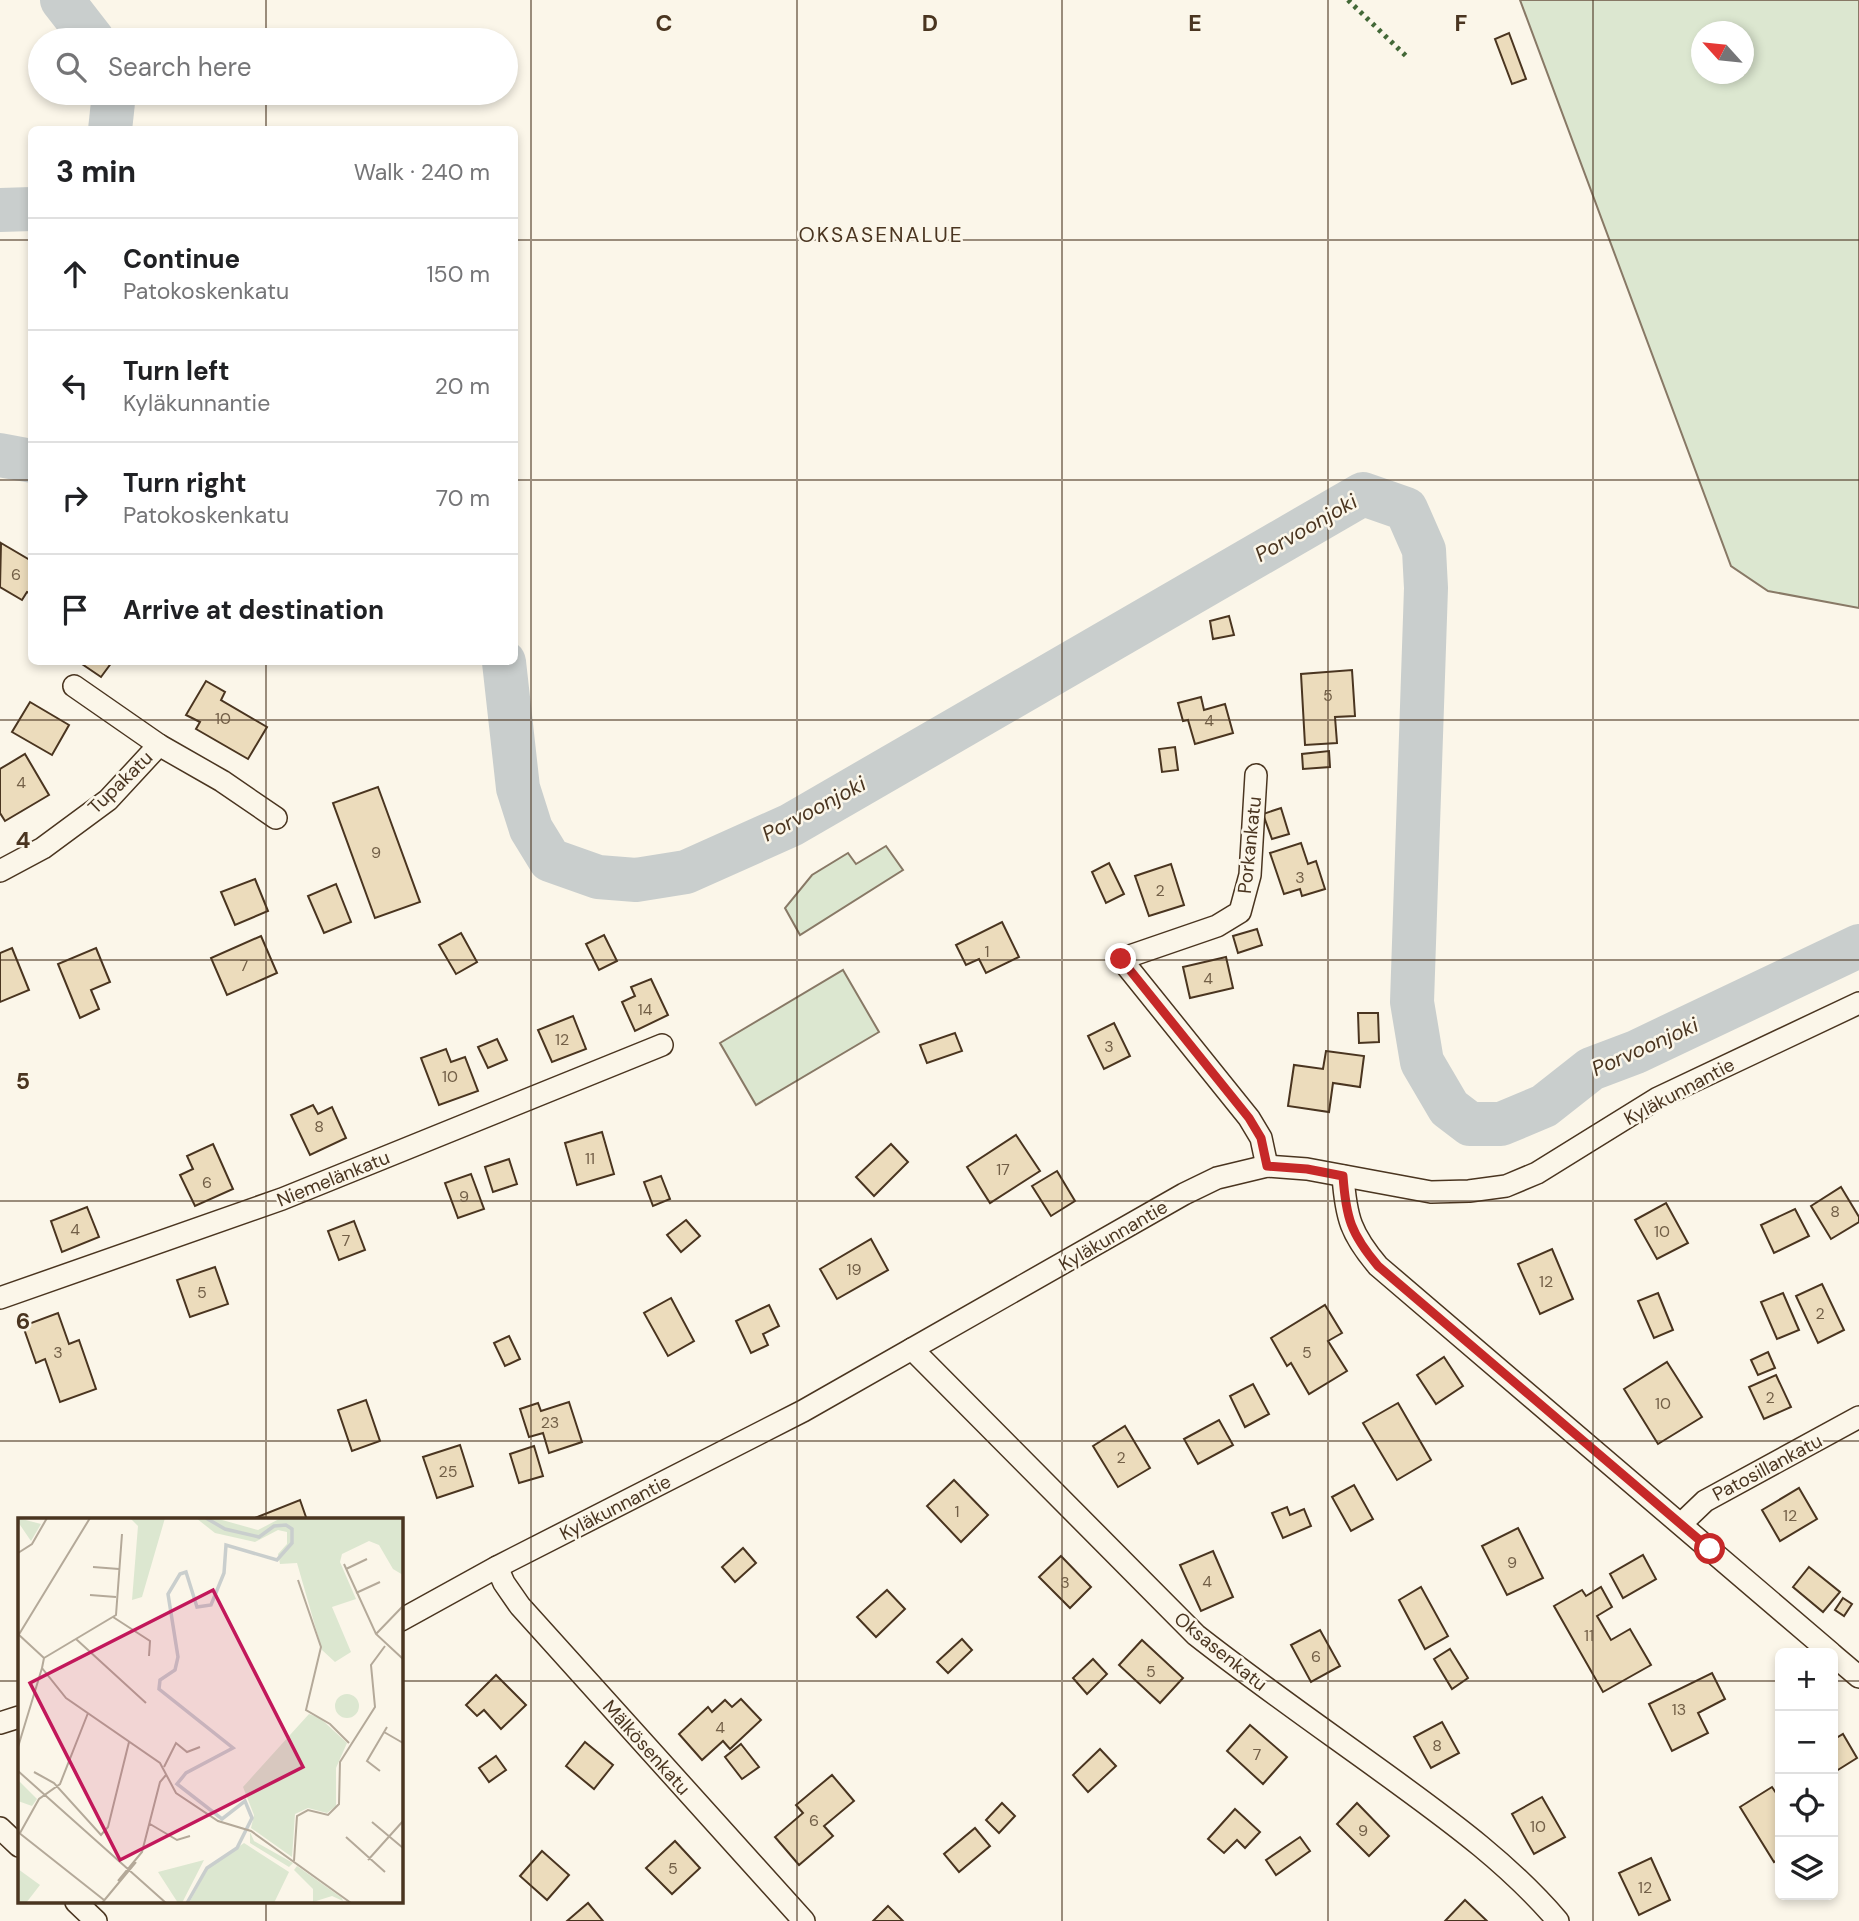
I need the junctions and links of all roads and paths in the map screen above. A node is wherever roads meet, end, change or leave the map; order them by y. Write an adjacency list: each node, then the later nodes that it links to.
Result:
1 (74, 686): 2 (street)
2 (159, 745): 4 (street, Tupakatu); 5 (street, Tupakatu)
3 (1256, 775): 8 (street, Porkankatu)
4 (276, 818)
5 (0, 871)
6 (1859, 1003): 9 (street, Kyläkunnantie)
7 (662, 1045): 10 (street, Niemelänkatu)
8 (1267, 1166): 9 (street, Kyläkunnantie); 11 (street, Kyläkunnantie)
9 (1343, 1176): 13 (street)
10 (0, 1298)
11 (912, 1349): 14 (street, Kyläkunnantie); 26 (street, Oksasenkatu)
12 (1859, 1417): 13 (street, Patosillankatu)
13 (1681, 1524): 16 (street)
14 (497, 1567): 15 (street, Kyläkunnantie); 25 (street, Mälkösenkatu)
15 (402, 1619)
16 (1825, 1648)
17 (1838, 1659): 18 (street)
18 (1859, 1677)
19 (18, 1717): 20 (street)
20 (0, 1723)
21 (0, 1828): 22 (street)
22 (18, 1845)
23 (78, 1904): 24 (street)
24 (96, 1921)
25 (804, 1921)
26 (1558, 1921)

